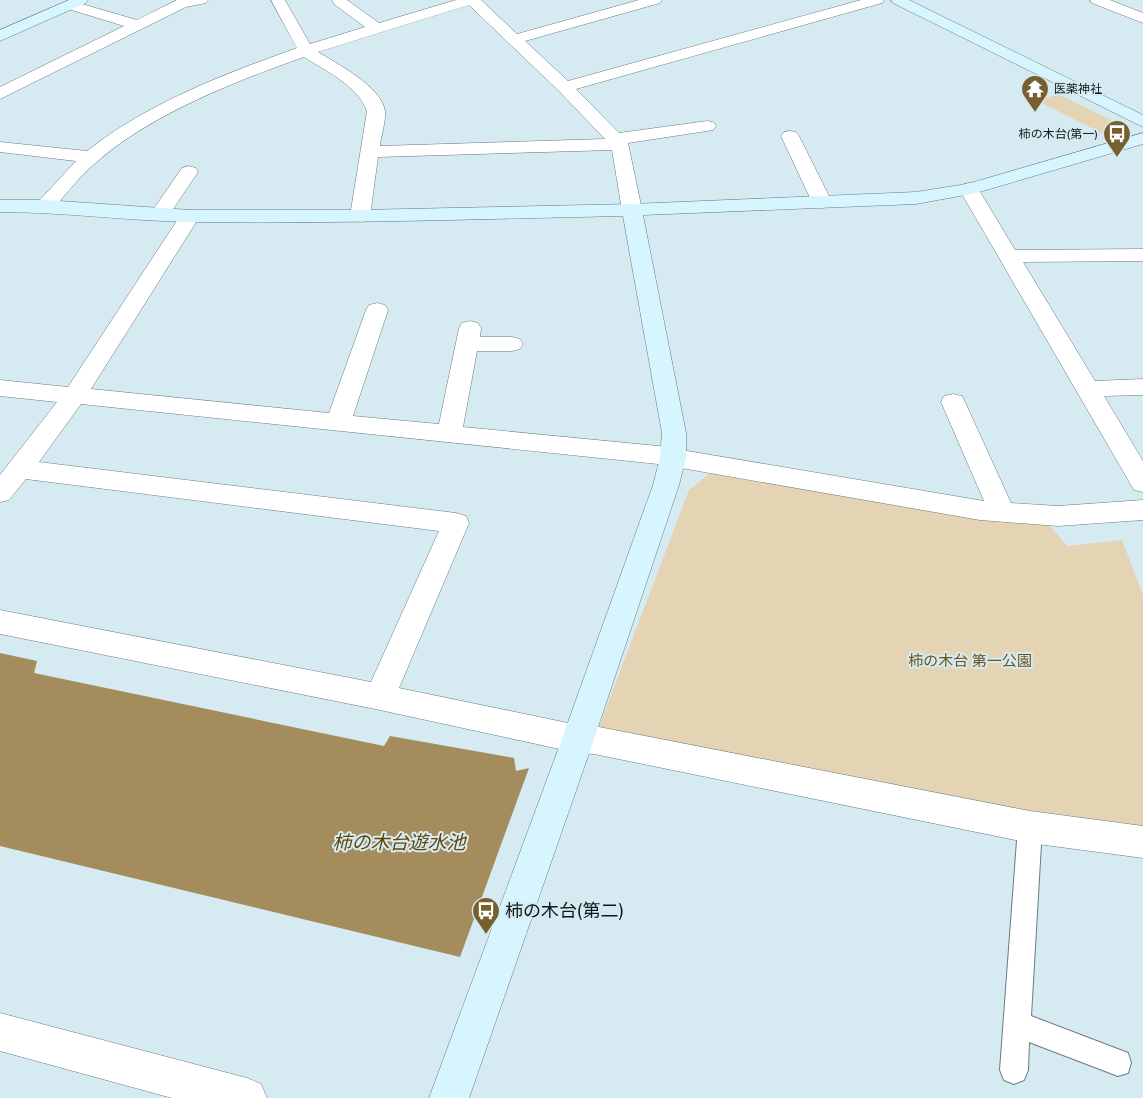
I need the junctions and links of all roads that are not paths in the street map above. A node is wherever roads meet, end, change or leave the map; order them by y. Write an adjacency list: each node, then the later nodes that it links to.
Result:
1 (201, 0): 11 (street)
2 (278, 0): 15 (street)
3 (472, 0): 12 (street); 14 (street)
4 (655, 0): 14 (street)
5 (877, 0): 16 (street)
6 (898, 0): 18 (street)
7 (1097, 0): 10 (street)
8 (339, 1): 12 (street)
9 (75, 2): 11 (street); 13 (street)
10 (1143, 18)
11 (138, 25): 17 (street)
12 (378, 29): 15 (street)
13 (0, 36)
14 (515, 39): 16 (street)
15 (306, 51): 24 (street); 25 (street)
16 (565, 87): 22 (street)
17 (0, 94)
18 (1143, 122)
19 (707, 126): 22 (street)
20 (790, 136): 28 (street)
21 (1143, 138): 27 (street)
22 (617, 141): 24 (street); 31 (street)
23 (0, 147): 25 (street)
24 (369, 152): 34 (street)
25 (91, 156): 30 (street)
26 (189, 172): 32 (street)
27 (969, 189): 28 (street); 36 (street)
28 (822, 202): 31 (street)
29 (0, 206): 30 (street)
30 (45, 206): 32 (street)
31 (632, 210): 34 (street); 46 (street)
32 (160, 214): 33 (street)
33 (190, 216): 34 (street); 42 (street)
34 (360, 216)
35 (1143, 255): 36 (street)
36 (1010, 256): 41 (street)
37 (396, 323): 44 (street)
38 (512, 344): 45 (street)
39 (1143, 387): 41 (street)
40 (0, 388): 42 (street)
41 (1088, 389): 48 (street)
42 (74, 396): 44 (street); 47 (street)
43 (953, 402): 50 (street)
44 (338, 423): 45 (street)
45 (450, 435): 46 (street)
46 (673, 458): 50 (street); 54 (street)
47 (20, 469): 49 (street); 53 (street)
48 (1143, 483)
49 (0, 493)
50 (1001, 510): 51 (street)
51 (1143, 510)
52 (0, 622): 53 (street)
53 (380, 697): 54 (street)
54 (578, 739): 55 (street); 62 (street)
55 (1030, 827): 56 (street); 57 (lane)
56 (1143, 842)
57 (1018, 1024): 59 (lane); 60 (lane)
58 (0, 1032): 61 (street)
59 (1118, 1063)
60 (1014, 1070)
61 (247, 1098)
62 (449, 1098)

